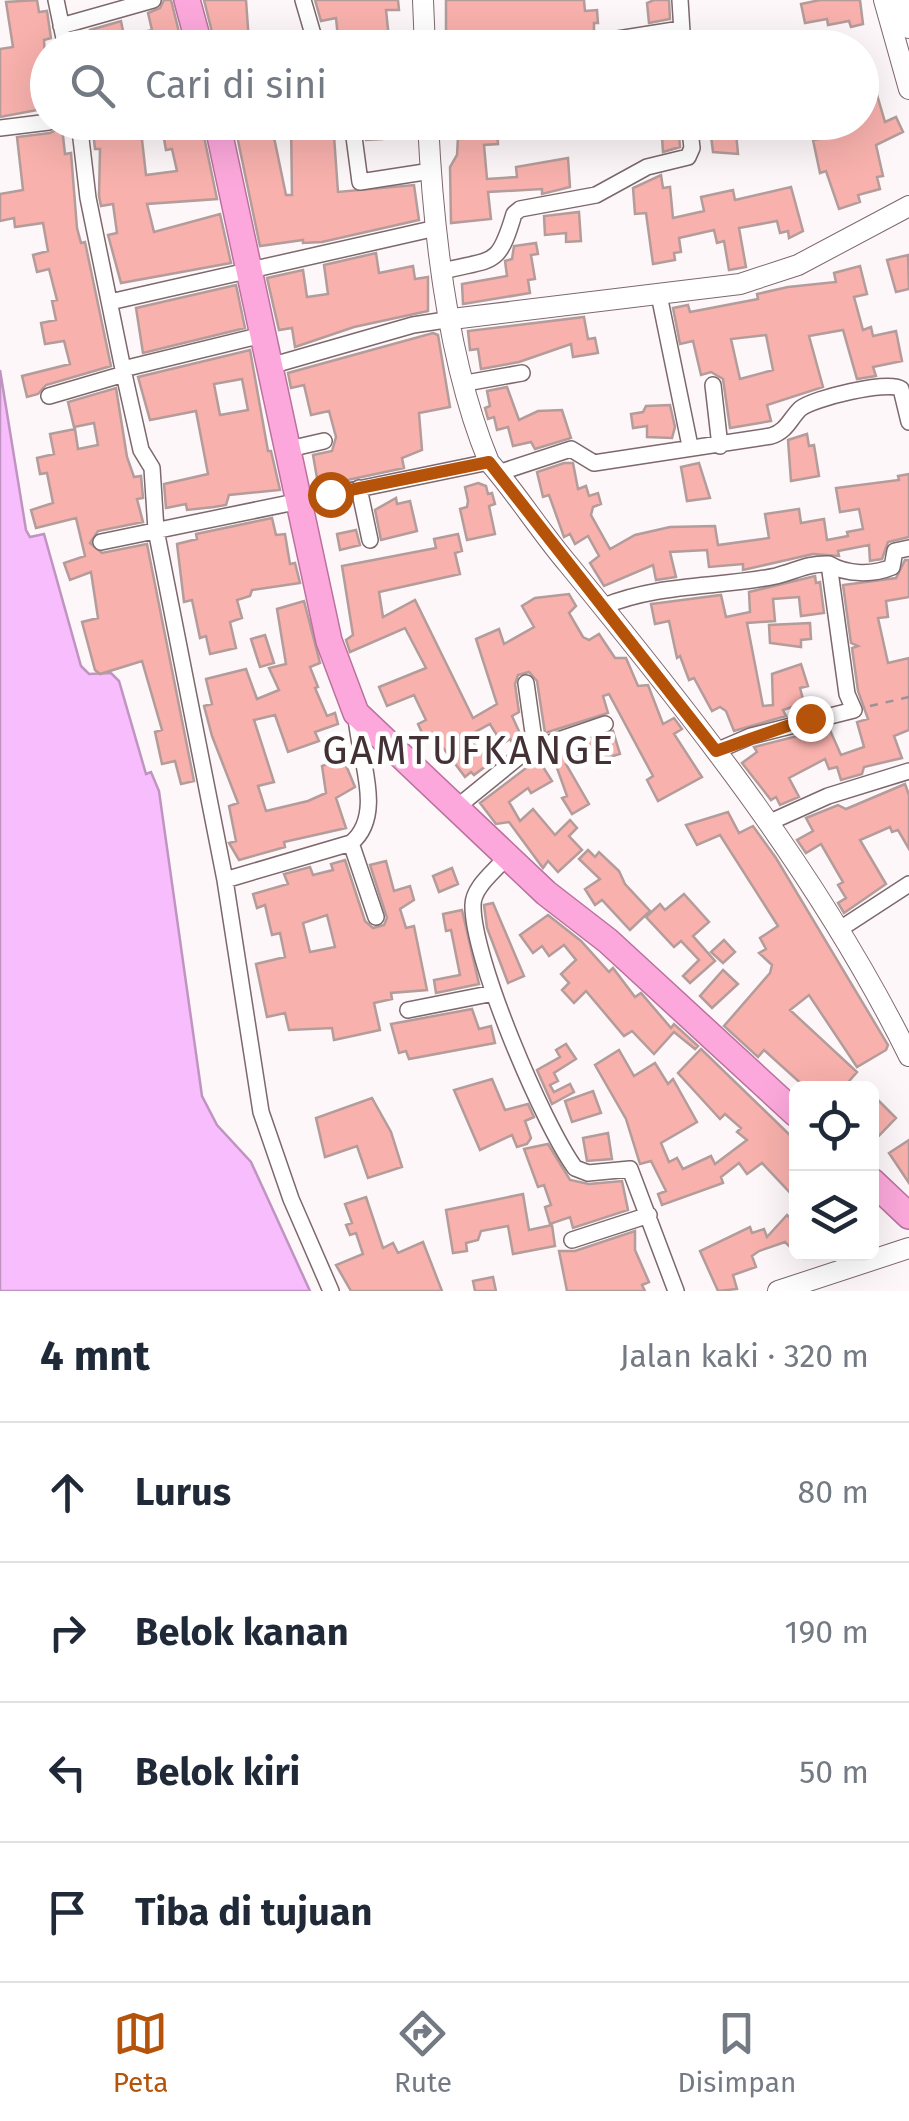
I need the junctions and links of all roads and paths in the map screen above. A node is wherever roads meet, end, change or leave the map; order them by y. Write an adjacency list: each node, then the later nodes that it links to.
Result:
1 (56, 0): 9 (street)
2 (153, 0): 9 (street)
3 (187, 0): 13 (highway)
4 (303, 0): 14 (street)
5 (424, 0): 15 (street)
6 (680, 0): 11 (street)
7 (884, 0): 17 (street)
8 (901, 0): 10 (street)
9 (61, 26): 12 (street)
10 (909, 28)
11 (681, 29): 16 (street)
12 (62, 30)
13 (195, 30)
14 (312, 30)
15 (425, 30)
16 (675, 30)
17 (909, 89)
18 (30, 124): 19 (street)
19 (0, 128)
20 (80, 140): 31 (street)
21 (221, 140): 28 (highway)
22 (354, 140): 25 (street)
23 (429, 140): 25 (street)
24 (691, 140): 29 (street)
25 (431, 171): 27 (street)
26 (909, 206): 30 (street)
27 (436, 228): 28 (street); 29 (street)
28 (247, 270): 31 (street); 33 (highway)
29 (443, 271): 32 (street)
30 (659, 296): 32 (street); 42 (street)
31 (110, 302): 35 (street)
32 (452, 319): 34 (street); 37 (street)
33 (262, 335): 34 (highway); 35 (street)
34 (270, 366): 44 (highway)
35 (123, 372): 39 (street); 48 (street)
36 (522, 372): 37 (street)
37 (466, 382): 45 (street)
38 (712, 385): 43 (street)
39 (49, 396)
40 (909, 422): 43 (street)
41 (324, 441): 44 (street)
42 (690, 446): 43 (street); 45 (street)
43 (720, 446)
44 (288, 449): 47 (highway)
45 (493, 467): 46 (street); 53 (street)
46 (360, 488): 47 (street); 49 (street)
47 (300, 500): 48 (street); 57 (highway)
48 (156, 530): 50 (street); 66 (street)
49 (370, 540)
50 (101, 542)
51 (909, 548): 52 (street)
52 (830, 564): 53 (street); 56 (street)
53 (604, 606): 60 (street)
54 (526, 683): 59 (street)
55 (909, 697): 56 (path)
56 (854, 710): 60 (street)
57 (356, 713): 62 (highway); 64 (street)
58 (605, 724): 59 (street)
59 (535, 747): 62 (street)
60 (716, 751): 63 (street)
61 (909, 771): 63 (street)
62 (456, 808): 65 (highway)
63 (768, 823): 69 (street)
64 (351, 843): 66 (street); 68 (street)
65 (507, 856): 70 (street); 73 (highway)
66 (226, 880): 80 (street)
67 (909, 884): 69 (street)
68 (376, 916)
69 (840, 929): 72 (street)
70 (494, 993): 71 (street); 75 (street)
71 (408, 1010)
72 (909, 1056)
73 (789, 1108)
74 (879, 1188): 76 (highway)
75 (650, 1215): 77 (street); 81 (street)
76 (909, 1216)
77 (572, 1240)
78 (909, 1248): 79 (street)
79 (823, 1285): 82 (street)
80 (332, 1291)
81 (676, 1291)
82 (778, 1291)

